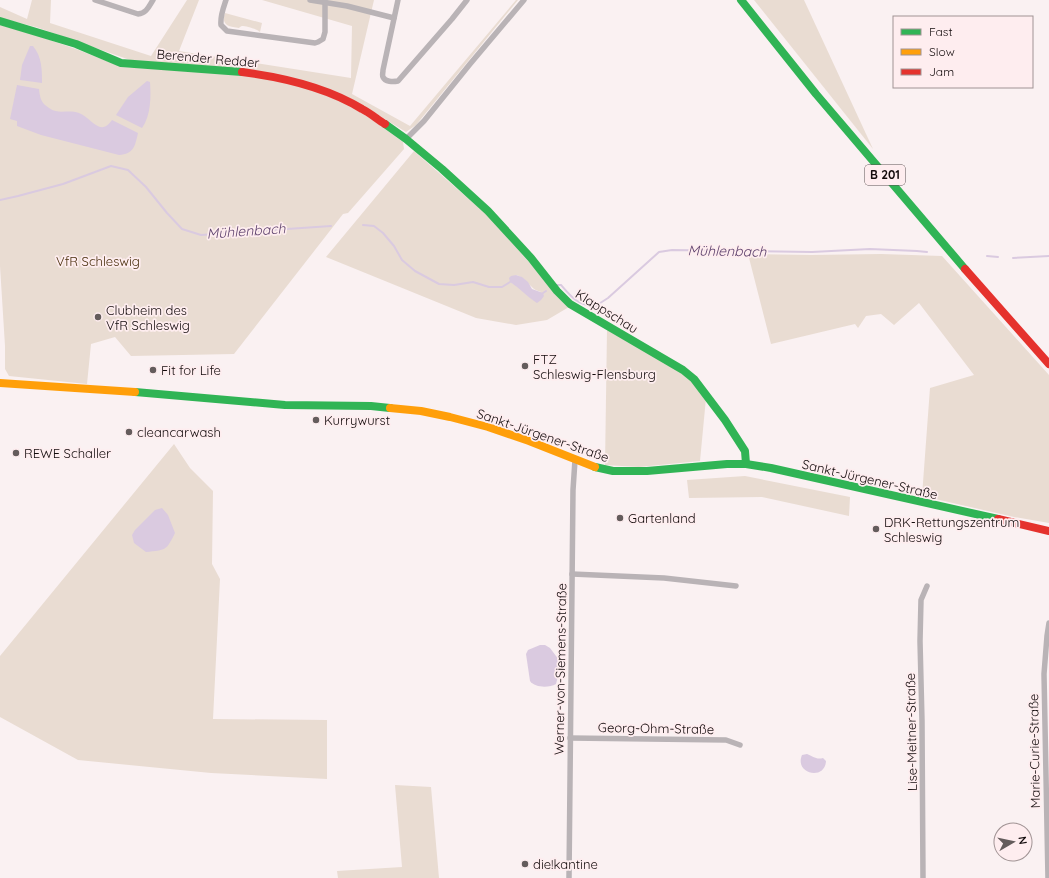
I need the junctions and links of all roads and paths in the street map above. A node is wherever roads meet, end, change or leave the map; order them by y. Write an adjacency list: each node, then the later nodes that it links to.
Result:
1 (95, 0): 2 (street)
2 (153, 0)
3 (226, 0): 9 (street)
4 (310, 0): 9 (street)
5 (398, 0): 10 (street)
6 (467, 0): 10 (street)
7 (524, 0): 12 (street)
8 (741, 0): 13 (street, B 201)
9 (325, 3): 10 (street)
10 (394, 18)
11 (0, 21): 12 (street, Berender Redder)
12 (409, 142): 16 (street, Klappschau)
13 (1049, 364)
14 (0, 383): 15 (street, Sankt-Jürgener-Straße)
15 (575, 460): 16 (street, Sankt-Jürgener-Straße); 18 (street, Werner-von-Siemens-Straße)
16 (746, 464): 17 (street, Sankt-Jürgener-Straße)
17 (1049, 531)
18 (572, 574): 19 (street); 22 (street, Werner-von-Siemens-Straße)
19 (736, 586)
20 (927, 586): 25 (street, Lise-Meitner-Straße)
21 (1049, 623): 26 (street, Marie-Curie-Straße)
22 (570, 738): 23 (street, Georg-Ohm-Straße); 24 (street, Werner-von-Siemens-Straße)
23 (740, 745)
24 (569, 878)
25 (923, 878)
26 (1048, 878)

